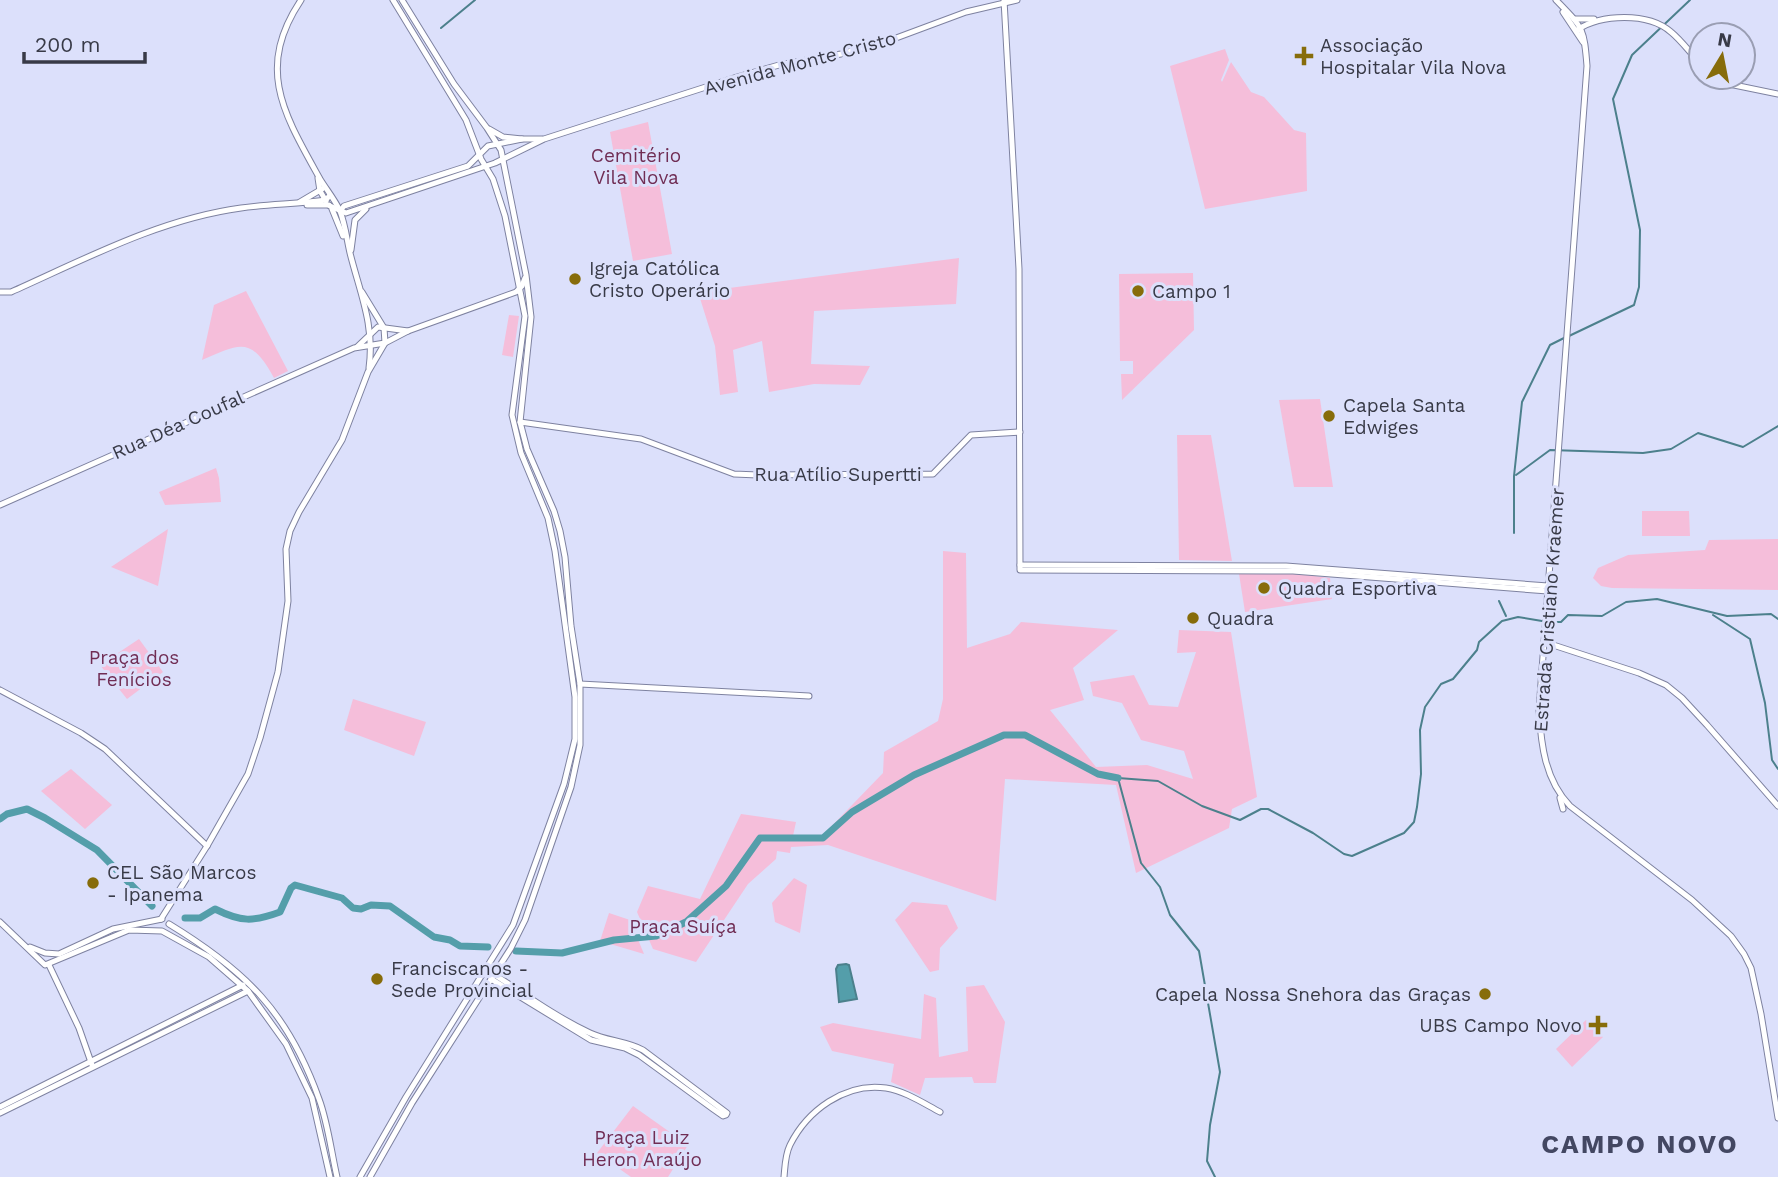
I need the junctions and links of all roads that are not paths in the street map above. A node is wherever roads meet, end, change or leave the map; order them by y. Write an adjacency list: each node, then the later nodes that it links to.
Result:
1 (301, 0): 22 (main road)
2 (393, 0): 19 (main road)
3 (402, 0): 15 (main road)
4 (1017, 0): 6 (main road, Avenida Monte Cristo)
5 (1555, 0): 7 (main road, Estrada Cristiano Kraemer); 9 (main road, Estrada Cristiano Kraemer)
6 (1004, 1): 17 (main road, Avenida Monte Cristo); 41 (main road)
7 (1574, 19): 8 (main road); 9 (main road, Estrada Cristiano Kraemer)
8 (1594, 21): 9 (main road); 10 (main road); 11 (main road)
9 (1579, 28): 10 (main road, Estrada Cristiano Kraemer); 12 (main road, Estrada Cristiano Kraemer)
10 (1586, 42): 12 (main road, Estrada Cristiano Kraemer)
11 (1687, 49)
12 (1586, 51): 47 (main road, Estrada Cristiano Kraemer)
13 (1757, 90): 14 (main road)
14 (1778, 94)
15 (487, 128): 16 (main road); 18 (main road)
16 (523, 139): 17 (main road, Avenida Monte Cristo); 18 (main road, Avenida Monte Cristo)
17 (544, 139): 20 (main road, Avenida Monte Cristo)
18 (499, 145): 19 (main road, Avenida Monte Cristo); 20 (main road)
19 (480, 153): 21 (main road); 25 (main road, Avenida Monte Cristo)
20 (502, 159): 21 (main road, Avenida Monte Cristo); 28 (main road)
21 (486, 166): 24 (main road, Avenida Monte Cristo); 29 (main road)
22 (327, 198): 23 (main road); 23 (main road); 25 (main road); 25 (main road); 26 (main road)
23 (297, 203): 30 (main road)
24 (370, 205): 25 (main road, Avenida Monte Cristo); 27 (main road)
25 (340, 211): 26 (main road); 27 (main road)
26 (343, 236): 27 (main road)
27 (351, 256): 31 (main road)
28 (526, 275): 29 (main road); 40 (main road)
29 (520, 289): 33 (main road, Rua Déa Coufal); 44 (main road)
30 (0, 292)
31 (362, 292): 32 (main road); 34 (main road)
32 (384, 328): 33 (main road, Rua Déa Coufal); 34 (main road, Rua Déa Coufal); 35 (main road)
33 (408, 331): 35 (main road, Rua Déa Coufal)
34 (371, 332): 36 (main road); 37 (main road, Rua Déa Coufal)
35 (385, 343): 36 (main road, Rua Déa Coufal); 39 (main road)
36 (371, 345): 37 (main road, Rua Déa Coufal); 38 (main road)
37 (359, 346): 38 (main road); 42 (main road, Rua Déa Coufal)
38 (370, 358): 39 (main road)
39 (368, 372): 55 (main road)
40 (520, 422): 41 (main road, Rua Atílio Supertti); 43 (main road)
41 (1020, 432): 47 (main road)
42 (0, 505)
43 (556, 518): 44 (main road); 45 (main road)
44 (548, 520): 46 (main road)
45 (565, 557): 46 (main road); 49 (main road)
46 (557, 558): 49 (main road)
47 (1548, 589): 48 (main road, Estrada Cristiano Kraemer)
48 (1544, 642): 52 (main road, Estrada Cristiano Kraemer); 53 (main road)
49 (577, 684): 51 (main road); 63 (main road); 64 (main road)
50 (0, 690): 55 (main road)
51 (809, 696)
52 (1559, 795): 54 (main road); 75 (main road, Estrada Cristiano Kraemer)
53 (1778, 806)
54 (1563, 809)
55 (207, 846): 56 (main road)
56 (164, 921): 58 (main road); 58 (main road); 60 (main road); 77 (main road)
57 (0, 922): 59 (main road)
58 (162, 931): 62 (main road); 65 (main road)
59 (27, 946): 60 (main road); 61 (main road)
60 (48, 954): 61 (main road); 62 (main road)
61 (41, 961): 62 (main road)
62 (51, 964): 70 (main road)
63 (493, 977): 64 (main road); 69 (main road); 71 (main road)
64 (480, 979): 68 (main road)
65 (243, 985): 66 (main road); 67 (main road)
66 (248, 991): 67 (main road); 76 (main road)
67 (191, 1015): 70 (main road)
68 (436, 1050): 69 (main road); 78 (main road)
69 (438, 1061): 79 (main road)
70 (92, 1065): 72 (main road); 74 (main road)
71 (704, 1099)
72 (0, 1107)
73 (940, 1112): 80 (main road)
74 (0, 1113)
75 (1778, 1118)
76 (330, 1177)
77 (337, 1177)
78 (360, 1177)
79 (370, 1177)
80 (784, 1177)

